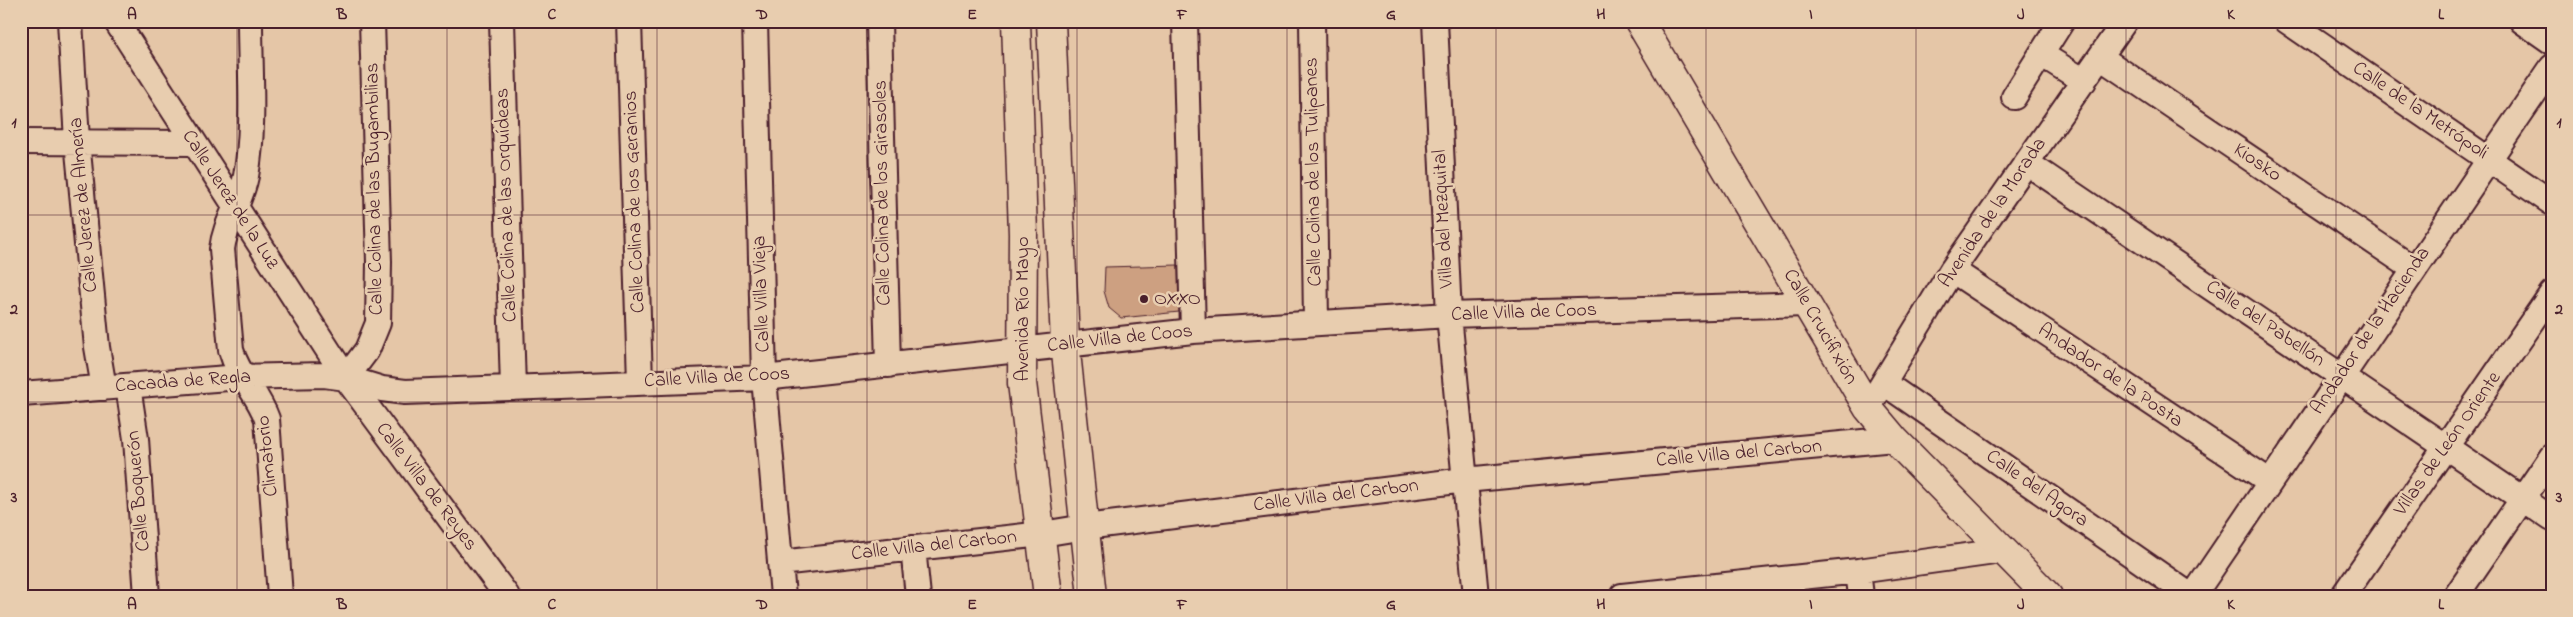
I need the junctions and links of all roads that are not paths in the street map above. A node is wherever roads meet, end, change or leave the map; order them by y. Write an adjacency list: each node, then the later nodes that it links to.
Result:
1 (70, 21): 26 (street, Calle Jerez de Almería)
2 (116, 21): 27 (street, Calle Jerez de la Luz)
3 (250, 21): 31 (street, Climatorio)
4 (372, 21): 44 (street, Calle Colina de las Bugambilias)
5 (502, 21): 50 (street, Calle Colina de las Orquídeas)
6 (629, 21): 46 (street, Calle Colina de los Geranios)
7 (755, 21): 45 (street, Calle Villa Vieja)
8 (878, 21): 41 (street, Calle Colina de los Girasoles)
9 (1016, 21): 40 (street, Avenida Río Mayo)
10 (1051, 21): 39 (street, Avenida Río Mayo)
11 (1185, 21): 38 (street)
12 (1312, 21): 37 (street, Calle Colina de los Tulipanes)
13 (1435, 21): 36 (street, Villa del Mezquital)
14 (1639, 21): 35 (street, Calle Crucifixión)
15 (2062, 21): 20 (street)
16 (2125, 21): 21 (street, Avenida de la Morada)
17 (2287, 21): 28 (street, Calle de la Metrópoli)
18 (2522, 21): 19 (street)
19 (2552, 42)
20 (2041, 54): 23 (street); 24 (street)
21 (2100, 57): 23 (street, Avenida de la Morada); 32 (street, Kiosko)
22 (2552, 67): 28 (street, Andador de la Hacienda)
23 (2084, 81): 29 (street, Avenida de la Morada)
24 (2014, 97)
25 (22, 140): 26 (street)
26 (77, 141): 27 (street); 49 (street, Calle Jerez de Almería)
27 (193, 143): 31 (street, Calle Jerez de la Luz)
28 (2489, 158): 30 (street, Calle de la Metrópoli); 32 (street, Andador de la Hacienda)
29 (2027, 163): 33 (street, Avenida de la Morada); 42 (street, Calle del Pabellón)
30 (2552, 202)
31 (236, 208): 43 (street, Climatorio); 44 (street, Calle Jerez de la Luz)
32 (2414, 269): 42 (street, Andador de la Hacienda)
33 (1952, 270): 47 (street, Avenida de la Morada); 57 (street, Andador de la Posta)
34 (2552, 293): 54 (street, Villas de León Oriente)
35 (1807, 304): 36 (street, Calle Villa de Coos); 52 (street, Calle Crucifixión)
36 (1449, 315): 37 (street, Calle Villa de Coos); 56 (street, Villa del Mezquital)
37 (1316, 323): 38 (street, Calle Villa de Coos)
38 (1194, 331): 39 (street, Calle Villa de Coos)
39 (1065, 343): 40 (street, Calle Villa de Coos); 60 (street, Avenida Río Mayo)
40 (1021, 349): 41 (street, Calle Villa de Coos); 61 (street, Avenida Río Mayo)
41 (888, 365): 45 (street, Calle Villa de Coos)
42 (2341, 375): 54 (street, Calle del Pabellón); 57 (street, Andador de la Hacienda)
43 (242, 377): 44 (street, Cacada de Regla); 48 (street, Cacada de Regla); 68 (street, Climatorio)
44 (346, 378): 50 (street, Calle Villa de Coos); 69 (street, Calle Villa de Reyes)
45 (764, 378): 46 (street, Calle Villa de Coos); 64 (street, Calle Villa Vieja)
46 (640, 382): 50 (street, Calle Villa de Coos)
47 (1884, 383): 52 (street, Avenida de la Morada); 78 (street, Calle del Agora)
48 (128, 386): 49 (street, Cacada de Regla); 67 (street, Calle Boquerón)
49 (104, 388): 51 (street, Cacada de Regla)
50 (513, 388)
51 (21, 394)
52 (1868, 408): 53 (street, Calle Crucifixión)
53 (1894, 439): 56 (street, Calle Villa del Carbon); 63 (street, Calle Crucifixión)
54 (2447, 446): 58 (street, Calle del Pabellón); 79 (street, Villas de León Oriente)
55 (2552, 456): 58 (street)
56 (1465, 480): 60 (street, Calle Villa del Carbon); 74 (street, Villa del Mezquital)
57 (2269, 481): 78 (street, Andador de la Hacienda)
58 (2523, 498): 59 (street, Calle del Pabellón); 80 (street)
59 (2552, 519)
60 (1085, 526): 61 (street, Calle Villa del Carbon); 73 (street, Avenida Río Mayo)
61 (1042, 534): 62 (street, Calle Villa del Carbon); 72 (street, Avenida Río Mayo)
62 (913, 548): 64 (street, Calle Villa del Carbon); 71 (street)
63 (2002, 551): 65 (street); 77 (street, Calle Crucifixión)
64 (780, 563): 70 (street, Calle Villa Vieja)
65 (1858, 571): 66 (street); 76 (street)
66 (1738, 590): 75 (street)
67 (147, 596)
68 (280, 596)
69 (507, 596)
70 (784, 596)
71 (918, 596)
72 (1048, 596)
73 (1092, 596)
74 (1476, 596)
75 (1622, 596)
76 (1861, 596)
77 (2048, 596)
78 (2192, 596)
79 (2343, 596)
80 (2456, 596)

